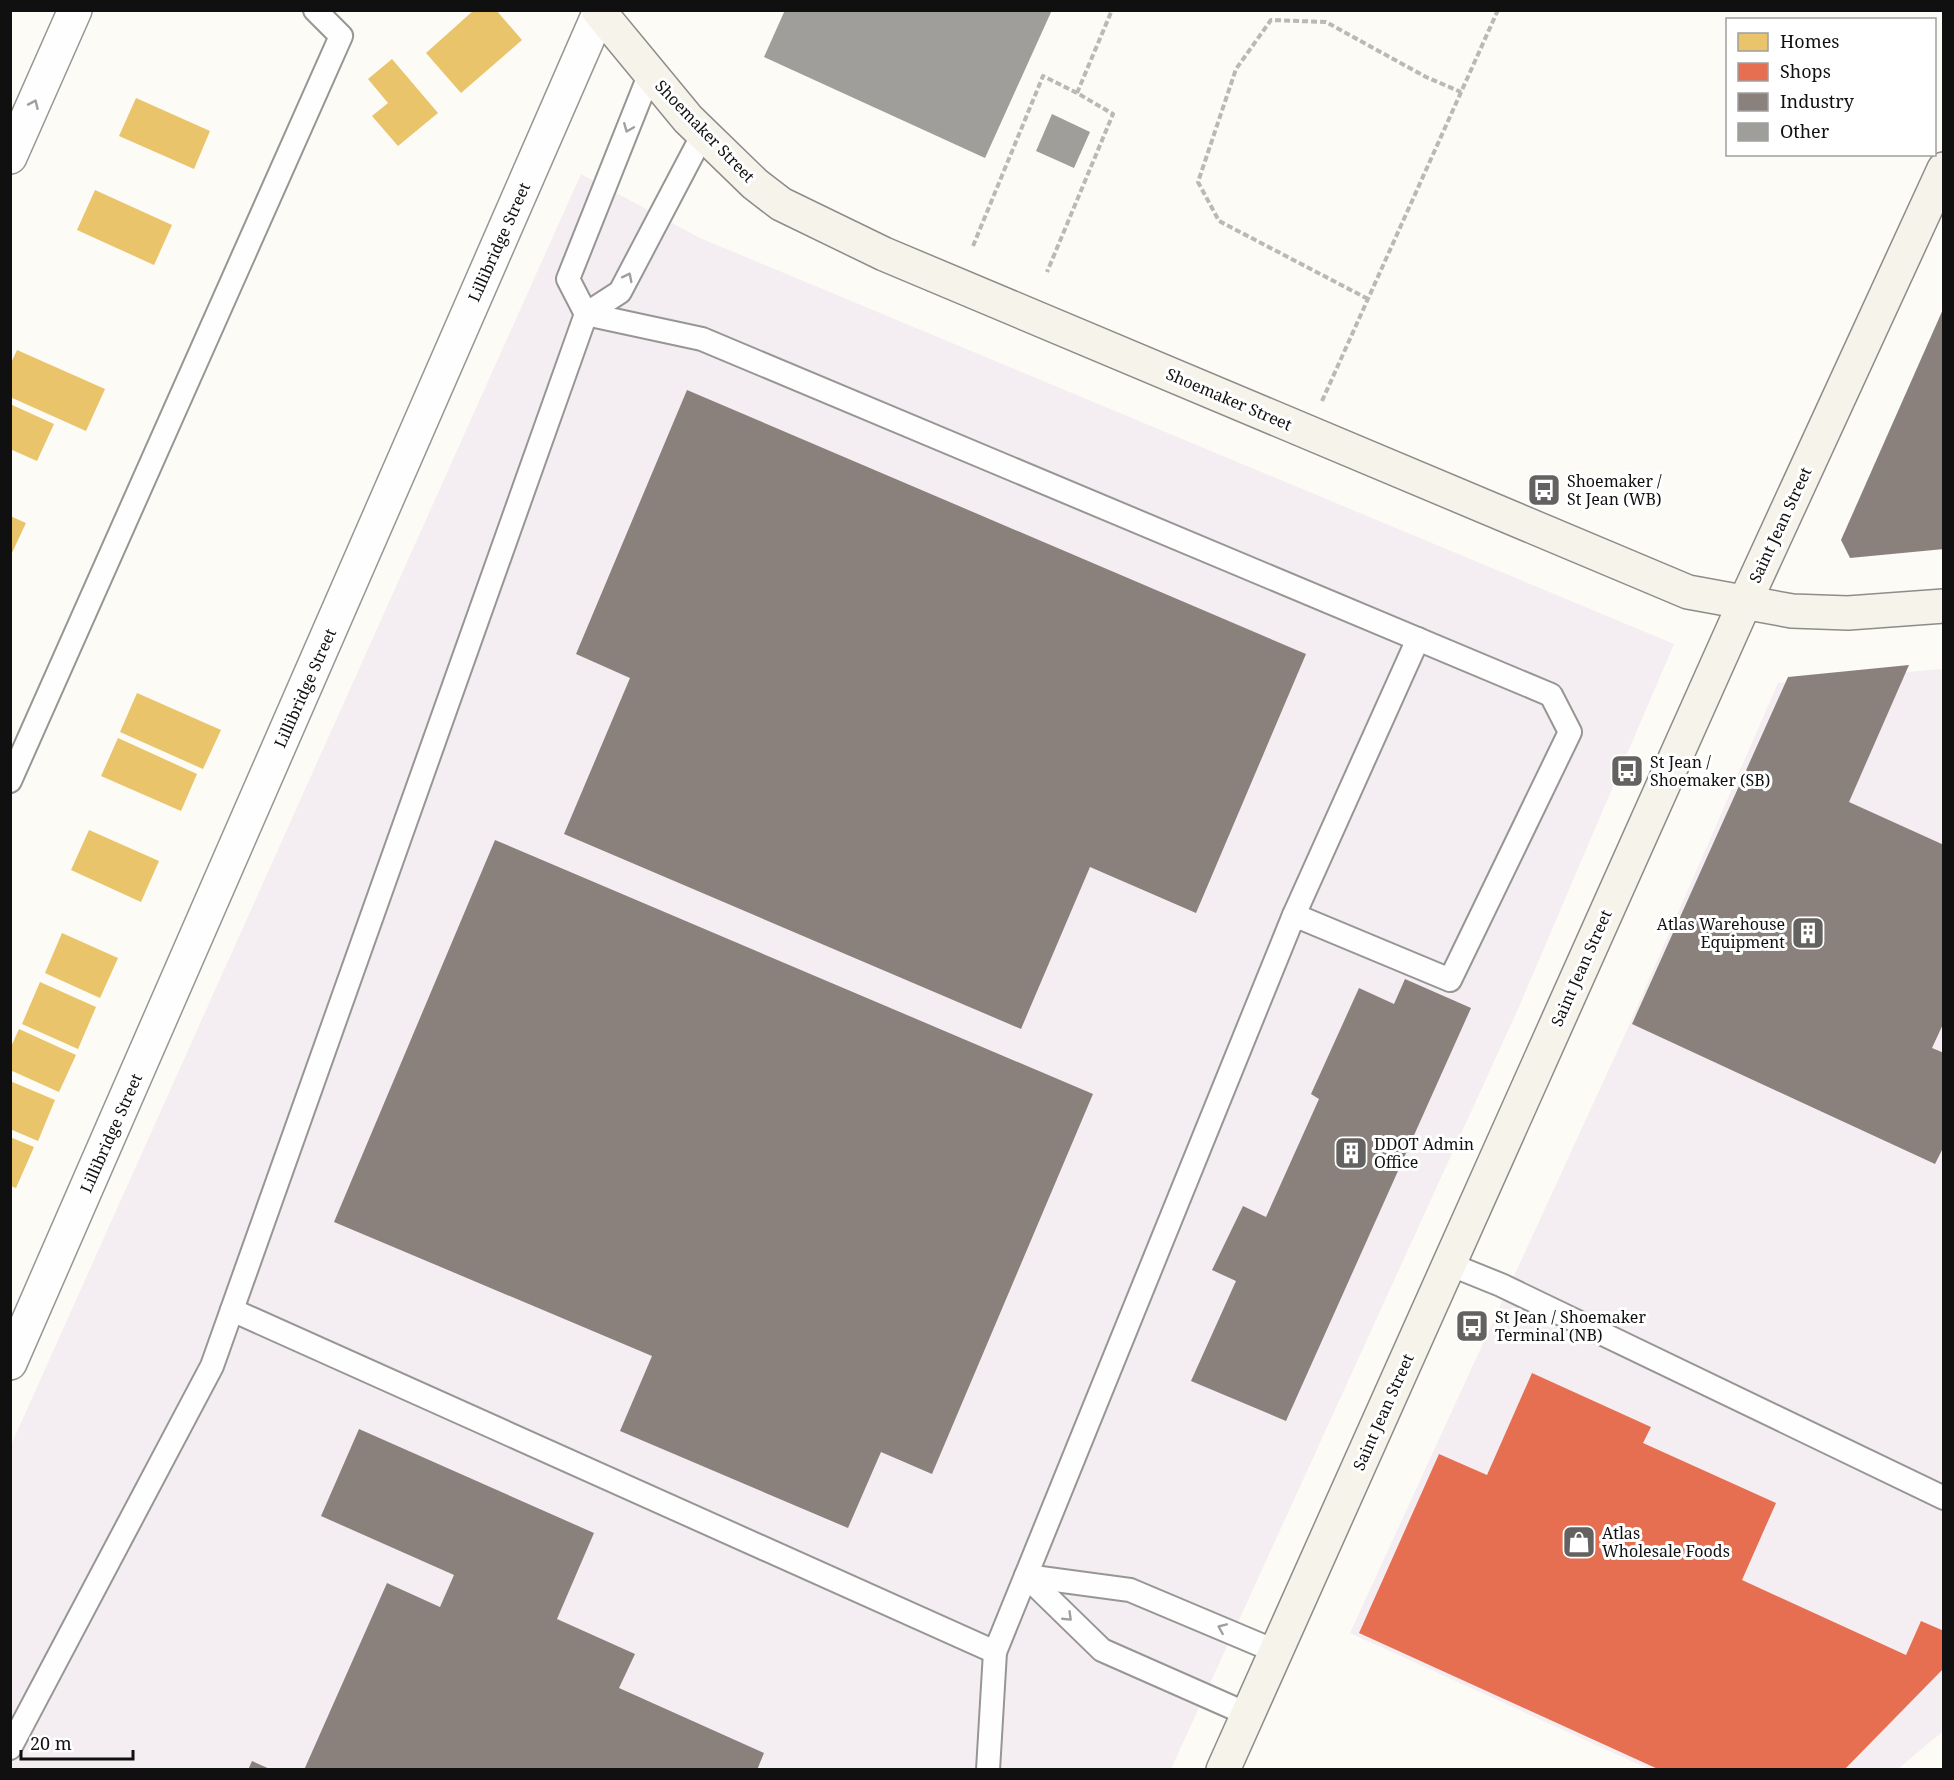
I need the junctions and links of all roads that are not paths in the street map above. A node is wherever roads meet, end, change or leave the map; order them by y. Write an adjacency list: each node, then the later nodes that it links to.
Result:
1 (75, 10): 6 (street, one-way to 1)
2 (315, 10): 12 (lane)
3 (598, 12): 4 (street, Shoemaker Street); 16 (street, Lillibridge Street)
4 (650, 73): 5 (street, Shoemaker Street); 8 (lane, one-way to 8)
5 (703, 134): 8 (lane, one-way to 5); 9 (street, Shoemaker Street)
6 (10, 157)
7 (1944, 168): 9 (street, Saint Jean Street)
8 (586, 314): 11 (lane); 15 (lane)
9 (1745, 602): 10 (street, Shoemaker Street); 14 (street, Saint Jean Street)
10 (1944, 606)
11 (1418, 639): 13 (lane); 13 (lane)
12 (10, 782)
13 (1294, 915): 18 (lane)
14 (1449, 1264): 17 (lane); 19 (street, Saint Jean Street)
15 (232, 1310): 20 (lane); 22 (lane)
16 (10, 1362)
17 (1944, 1498)
18 (1026, 1576): 19 (lane, one-way to 18); 20 (lane); 21 (lane, one-way to 21)
19 (1275, 1651): 21 (street, Saint Jean Street)
20 (995, 1652): 23 (lane)
21 (1247, 1714): 24 (street, Saint Jean Street)
22 (10, 1748)
23 (987, 1770)
24 (1223, 1770)

